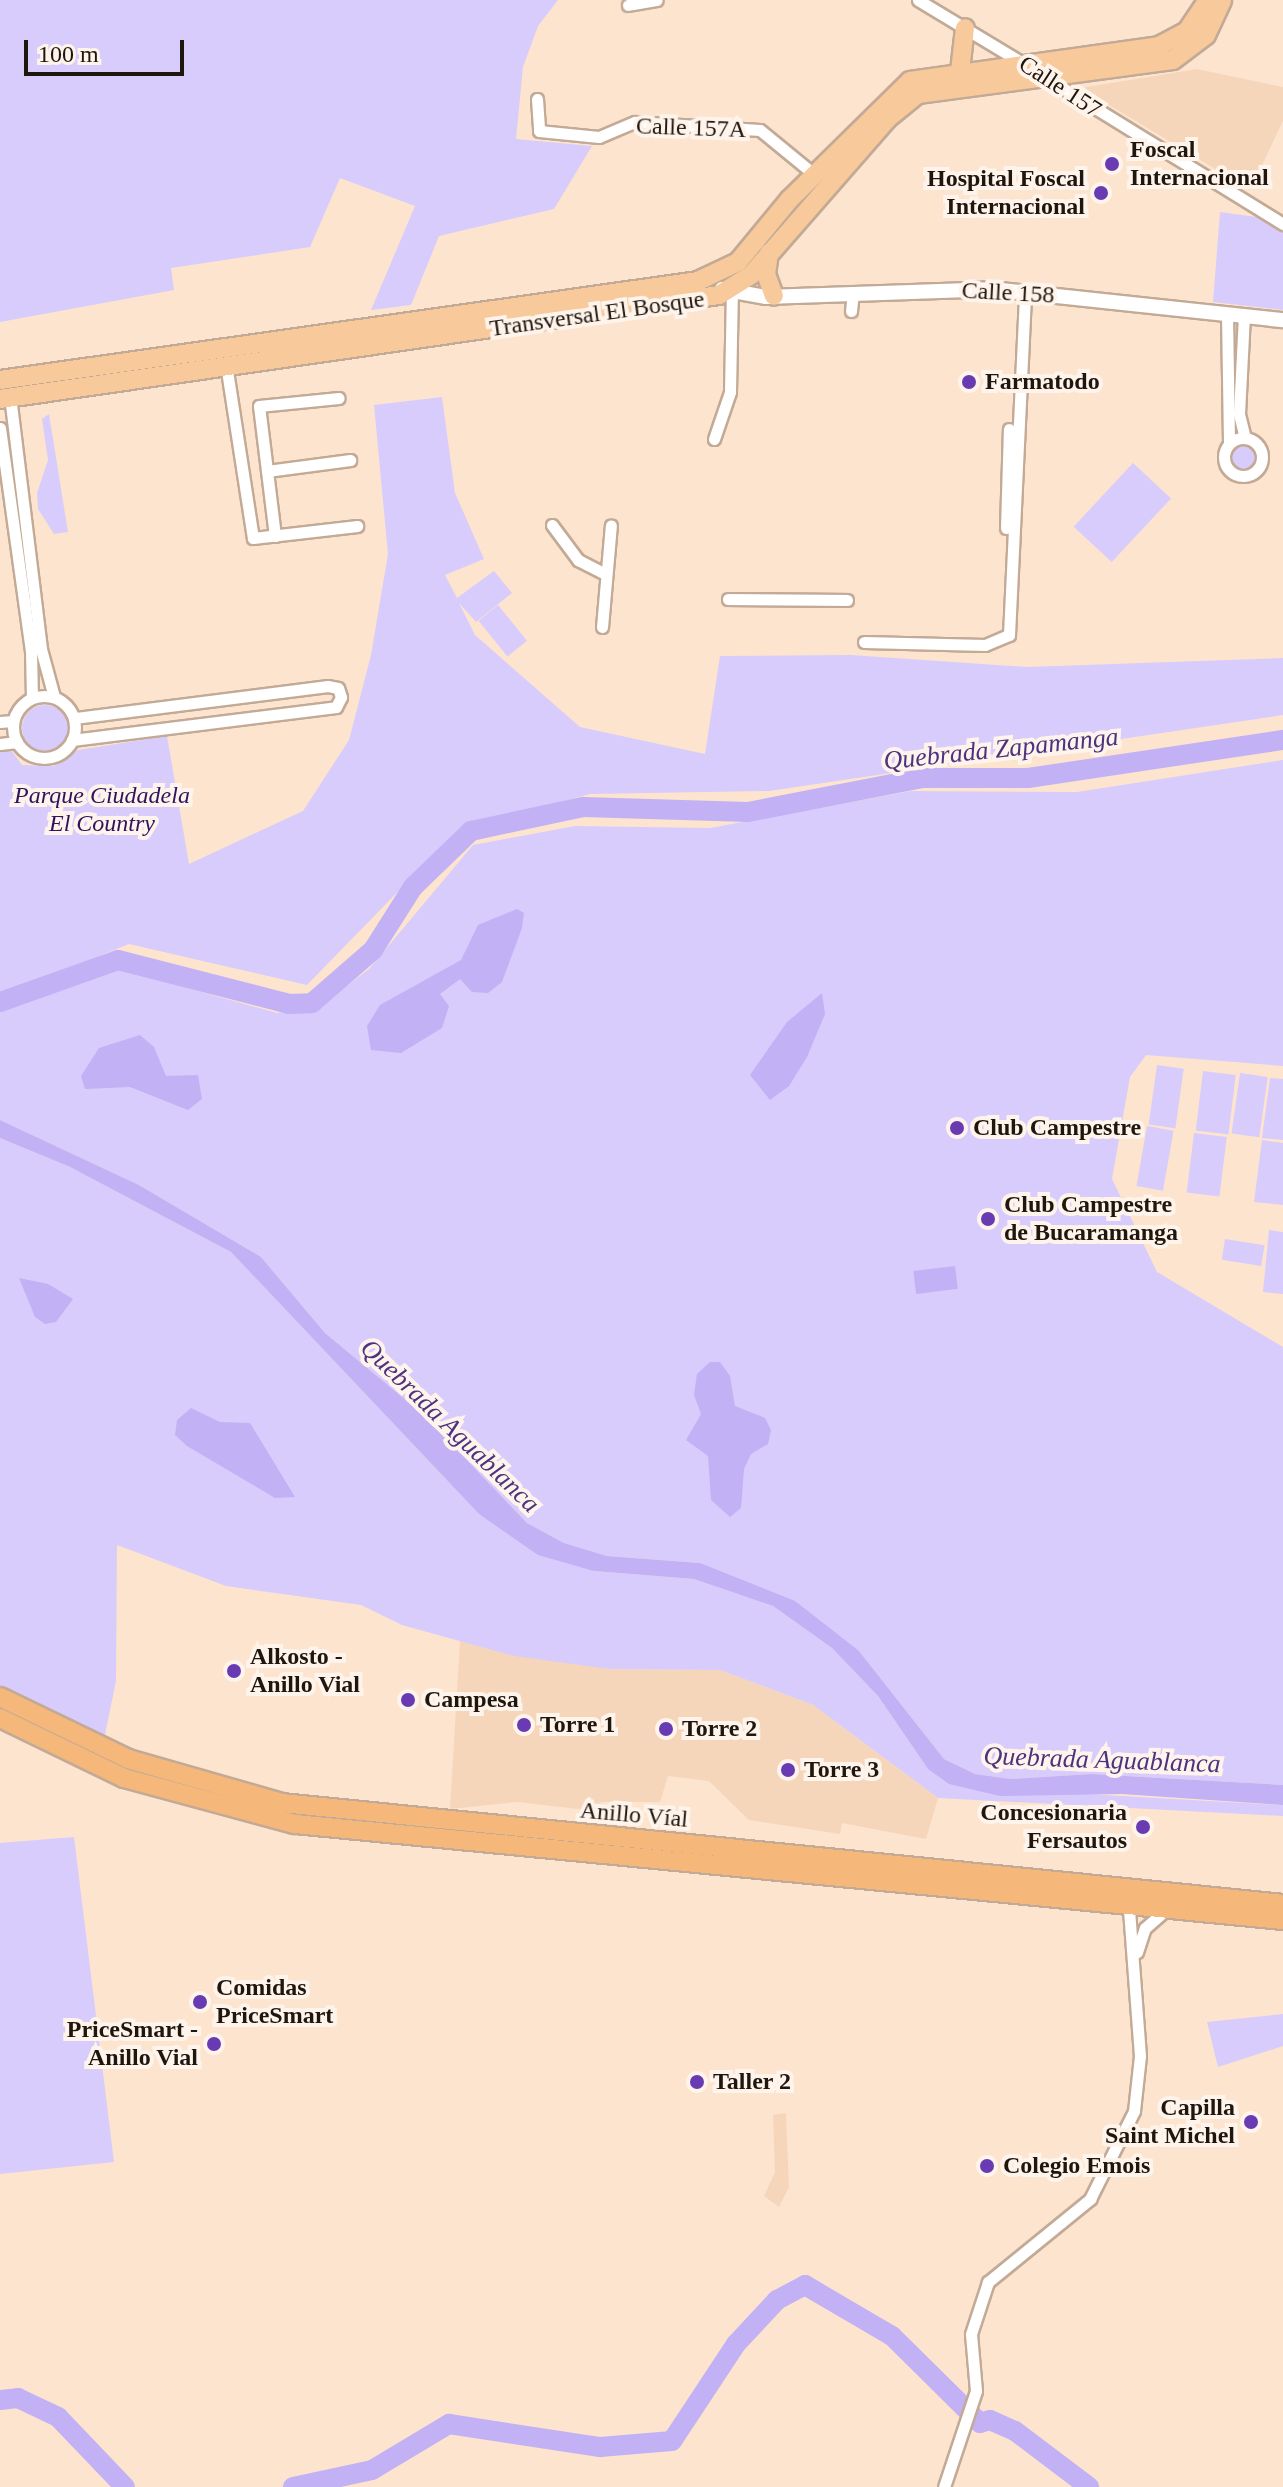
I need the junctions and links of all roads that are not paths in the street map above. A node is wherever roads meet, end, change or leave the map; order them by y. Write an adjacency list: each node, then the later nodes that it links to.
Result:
1 (657, 0): 5 (street)
2 (918, 0): 6 (street, Calle 157)
3 (1208, 0): 7 (main road, Transversal El Bosque)
4 (1222, 0): 9 (main road, Transversal El Bosque)
5 (628, 5)
6 (965, 28): 7 (street, Calle 157); 8 (main road)
7 (1023, 63): 8 (main road, Transversal El Bosque); 9 (street, Calle 157)
8 (960, 71): 11 (main road, Transversal El Bosque)
9 (1043, 76): 12 (street, Calle 157); 13 (main road, Transversal El Bosque)
10 (537, 99): 11 (street, Calle 157A)
11 (815, 175): 14 (main road, Transversal El Bosque)
12 (1283, 224)
13 (769, 252): 16 (main road, Transversal El Bosque); 19 (main road)
14 (738, 262): 15 (main road, Transversal El Bosque); 16 (street)
15 (674, 286): 16 (street, Calle 158); 25 (main road, Transversal El Bosque)
16 (732, 289): 19 (street, Calle 158); 24 (main road, Transversal El Bosque); 31 (street)
17 (853, 292): 18 (street, Calle 158); 19 (street, Calle 158); 20 (street)
18 (1025, 292): 21 (street, Calle 158); 39 (street)
19 (774, 296)
20 (851, 311)
21 (1227, 314): 22 (street, Calle 158); 32 (street)
22 (1244, 315): 23 (street, Calle 158); 30 (street)
23 (1283, 320)
24 (226, 364): 26 (main road, Transversal El Bosque); 38 (street)
25 (0, 380)
26 (5, 398): 45 (street)
27 (339, 398): 34 (street)
28 (0, 428): 46 (street)
29 (1009, 429): 39 (street)
30 (1245, 438): 32 (street); 32 (street)
31 (714, 439)
32 (1229, 443)
33 (350, 460): 34 (street)
34 (267, 471): 38 (street)
35 (552, 525): 40 (street)
36 (611, 525): 40 (street)
37 (357, 526): 38 (street)
38 (275, 536)
39 (1006, 556): 44 (street)
40 (606, 574): 43 (street)
41 (728, 599): 42 (street)
42 (847, 600)
43 (602, 627)
44 (864, 642)
45 (54, 697): 46 (street); 47 (street)
46 (32, 698): 48 (street)
47 (74, 718): 50 (street); 50 (street)
48 (13, 721): 49 (street); 51 (street)
49 (0, 722)
50 (72, 740): 51 (street)
51 (17, 742): 52 (street)
52 (0, 744)
53 (0, 1697): 55 (highway, Anillo Víal)
54 (0, 1718): 56 (highway, Anillo Víal)
55 (1283, 1904)
56 (1129, 1908): 57 (highway, Anillo Víal); 59 (street)
57 (1166, 1910): 58 (highway, Anillo Víal); 59 (street)
58 (1283, 1920)
59 (1136, 1956): 60 (street)
60 (944, 2487)

